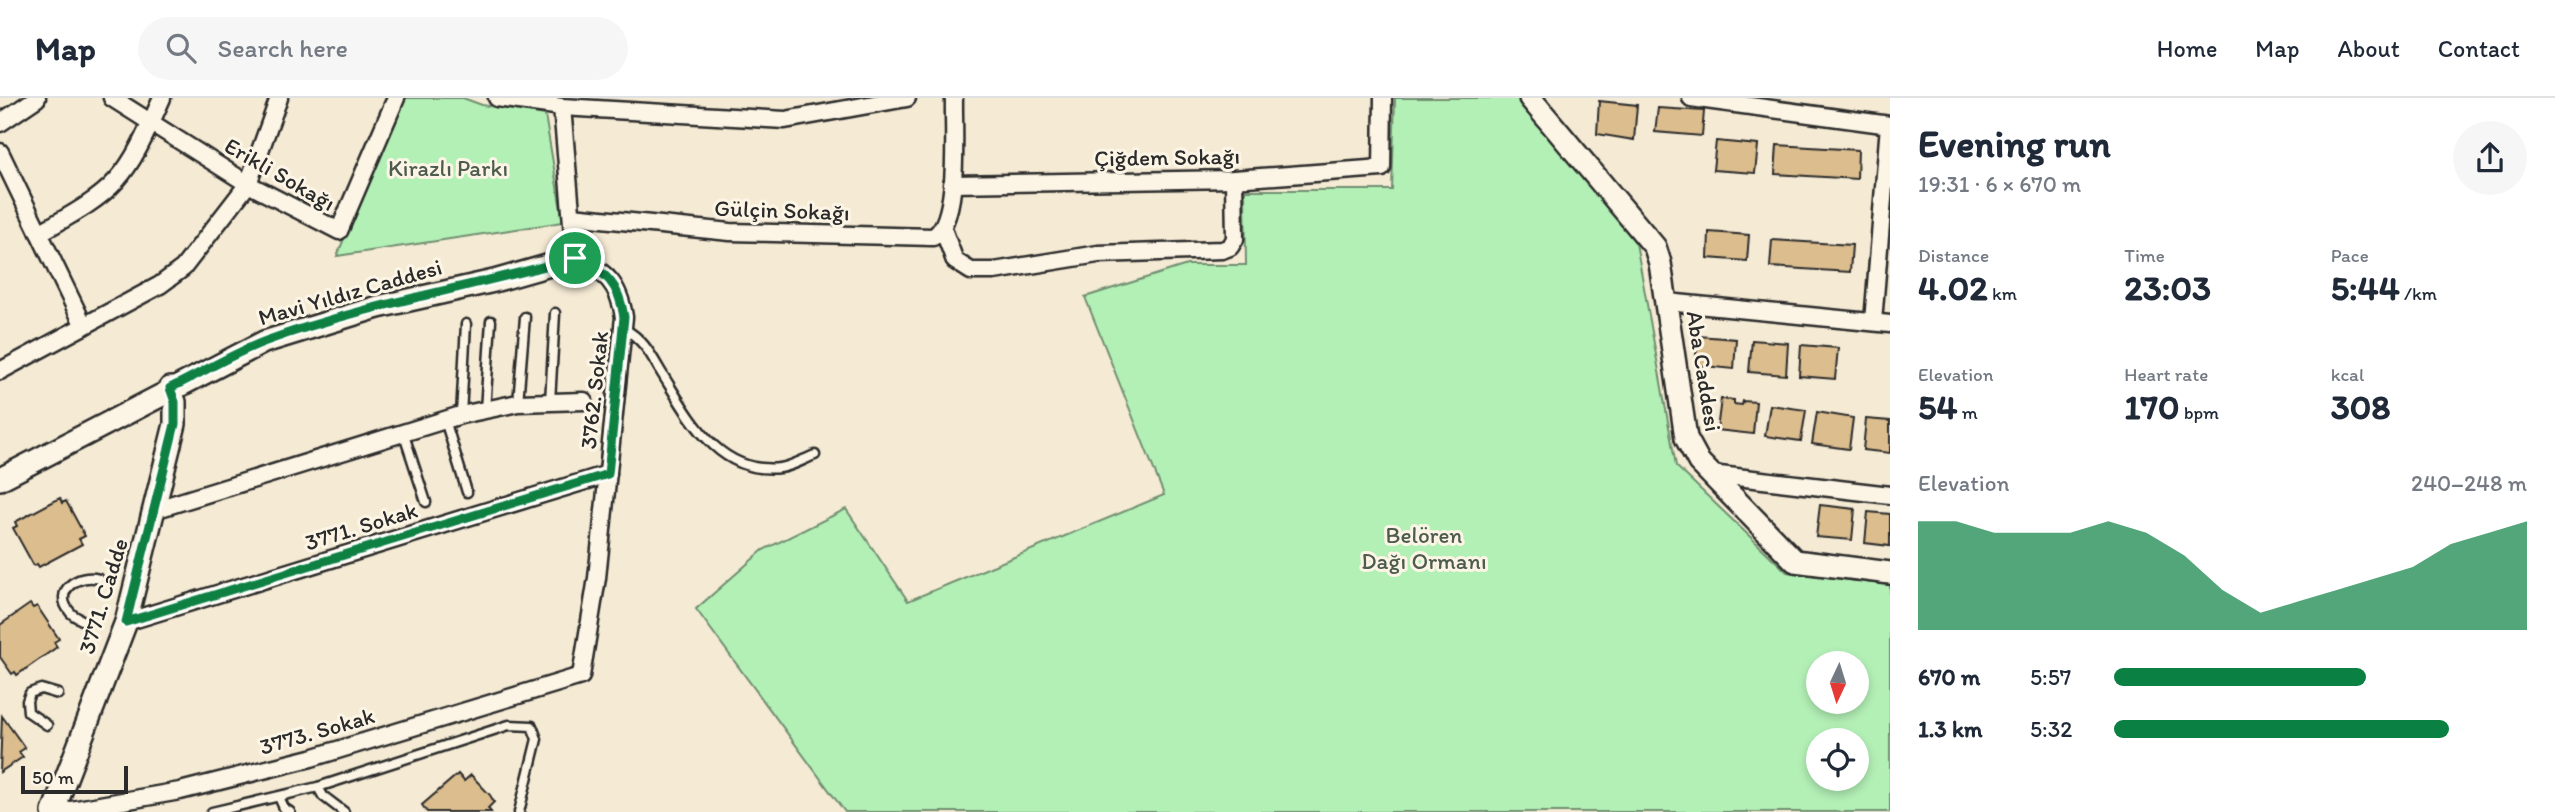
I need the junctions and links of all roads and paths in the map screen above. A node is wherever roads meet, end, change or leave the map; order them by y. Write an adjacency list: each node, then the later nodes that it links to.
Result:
1 (37, 98): 15 (street)
2 (112, 98): 16 (street, Erikli Sokağı)
3 (162, 98): 16 (street)
4 (279, 98): 20 (street)
5 (396, 98): 20 (street, Erikli Sokağı)
6 (497, 98): 14 (street)
7 (906, 98): 12 (street)
8 (954, 98): 21 (street)
9 (1383, 98): 19 (street, Çiğdem Sokağı)
10 (1530, 98): 26 (street, Aba Caddesi)
11 (1691, 98): 13 (street)
12 (590, 103): 14 (street)
13 (1791, 105): 17 (street)
14 (562, 107): 22 (street)
15 (0, 122)
16 (151, 122): 20 (street, Erikli Sokağı); 24 (street)
17 (1889, 125): 30 (street)
18 (0, 152): 24 (street)
19 (1234, 179): 21 (street, Çiğdem Sokağı); 23 (street)
20 (248, 184): 33 (street)
21 (952, 184): 23 (street)
22 (572, 216): 23 (street, Gülçin Sokağı); 25 (street)
23 (943, 229)
24 (39, 233): 33 (street)
25 (575, 258): 34 (street, 3762. Sokak); 36 (street, Mavi Yıldız Caddesi)
26 (1667, 302): 30 (street); 45 (street, Aba Caddesi)
27 (555, 313): 38 (lane)
28 (525, 317): 39 (lane)
29 (491, 321): 40 (lane)
30 (1873, 322): 32 (street)
31 (466, 324): 41 (lane)
32 (1890, 324)
33 (84, 326): 35 (street)
34 (623, 328): 43 (lane); 44 (street, 3762. Sokak)
35 (0, 371)
36 (170, 388): 46 (street, Mavi Yıldız Caddesi); 50 (street, 3771. Cadde)
37 (583, 401): 38 (street)
38 (550, 402): 39 (street)
39 (518, 403): 40 (street)
40 (485, 410): 41 (street)
41 (453, 418): 42 (street); 47 (lane)
42 (403, 432): 49 (lane); 50 (street)
43 (815, 455)
44 (608, 474): 54 (street, 3771. Sokak); 55 (street, 3762. Sokak)
45 (1711, 474): 48 (street); 51 (street, Aba Caddesi)
46 (0, 479)
47 (467, 492)
48 (1890, 495)
49 (426, 502)
50 (154, 510): 54 (street, 3771. Cadde)
51 (1890, 573)
52 (99, 579): 53 (lane)
53 (84, 621)
54 (126, 622): 60 (street, 3771. Cadde)
55 (581, 676): 61 (street, 3773. Sokak)
56 (58, 694): 57 (lane)
57 (47, 725)
58 (318, 787): 59 (lane); 64 (lane); 65 (lane)
59 (279, 797): 62 (lane); 63 (lane)
60 (53, 812)
61 (60, 812)
62 (212, 812)
63 (290, 812)
64 (344, 812)
65 (519, 812)

